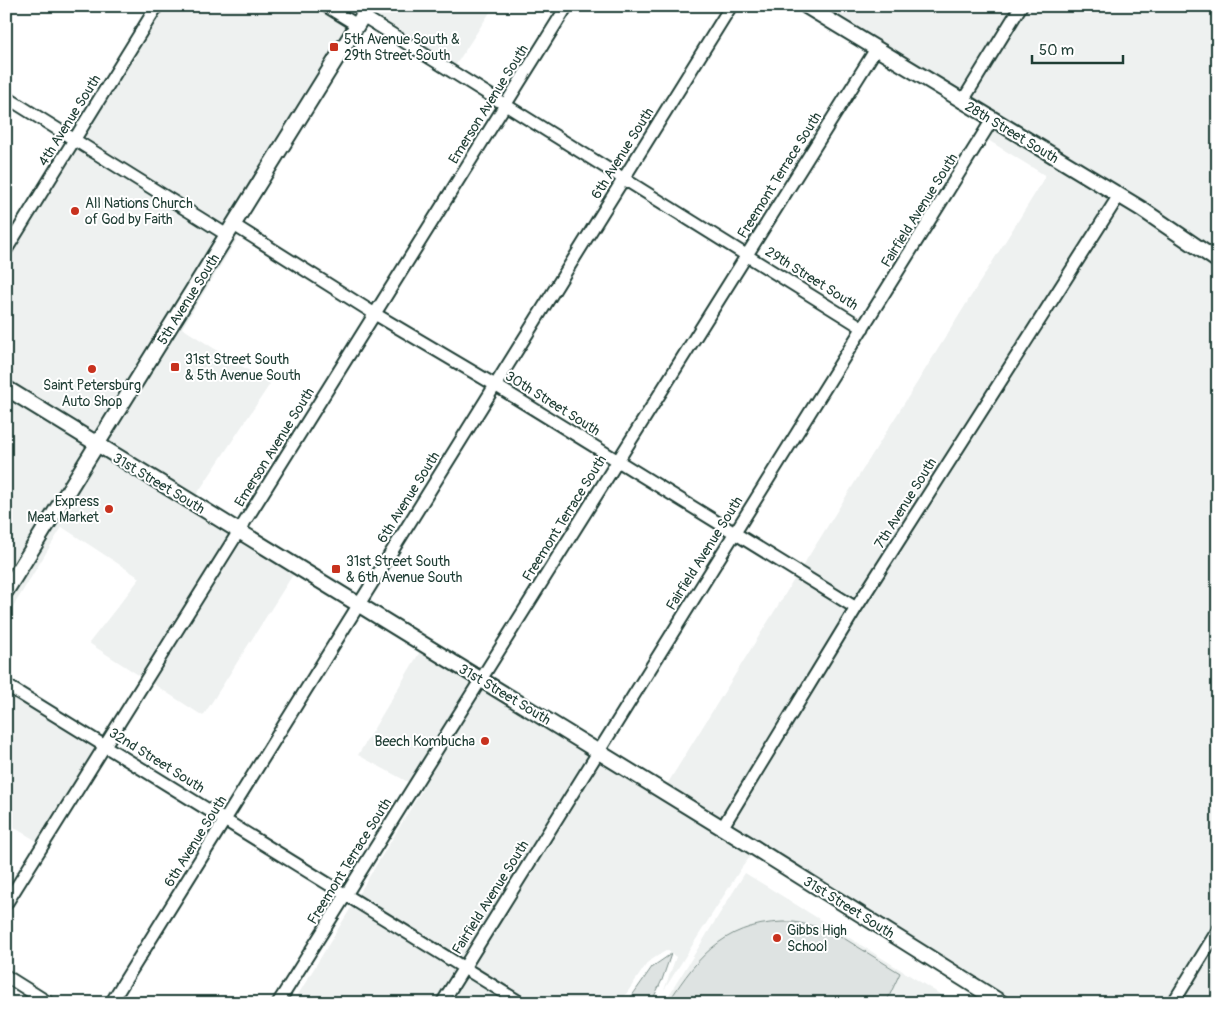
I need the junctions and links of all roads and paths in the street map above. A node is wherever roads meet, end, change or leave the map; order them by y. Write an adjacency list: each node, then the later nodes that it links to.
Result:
1 (156, 6): 13 (street, 4th Avenue South)
2 (326, 6): 7 (street, 29th Street South)
3 (567, 6): 11 (street, Emerson Avenue South)
4 (731, 6): 14 (street, 6th Avenue South)
5 (806, 6): 8 (street, 28th Street South)
6 (1021, 6): 10 (street)
7 (363, 16): 11 (street, 29th Street South); 16 (street, 5th Avenue South)
8 (876, 49): 10 (street, 28th Street South); 18 (street, Freemont Terrace South)
9 (6, 98): 13 (street, 30th Street South)
10 (962, 102): 12 (street, 28th Street South)
11 (505, 105): 14 (street, 29th Street South); 20 (street, Emerson Avenue South)
12 (992, 120): 15 (street, 28th Street South); 21 (street, Fairfield Avenue South)
13 (74, 139): 16 (street, 30th Street South); 17 (street, 4th Avenue South)
14 (624, 179): 18 (street, 29th Street South); 22 (street, 6th Avenue South)
15 (1118, 197): 19 (street, 28th Street South); 30 (street, 7th Avenue South)
16 (230, 230): 20 (street, 30th Street South); 24 (street, 5th Avenue South)
17 (6, 250)
18 (747, 255): 21 (street, 29th Street South); 25 (street, Freemont Terrace South)
19 (1218, 260)
20 (375, 314): 22 (street, 30th Street South); 26 (street, Emerson Avenue South)
21 (863, 328): 27 (street, Fairfield Avenue South)
22 (495, 385): 25 (street, 30th Street South); 29 (street, 6th Avenue South)
23 (6, 388): 24 (street, 31st Street South)
24 (97, 445): 26 (street, 31st Street South); 28 (street, 5th Avenue South)
25 (618, 461): 27 (street, 30th Street South); 31 (street, Freemont Terrace South)
26 (239, 532): 29 (street, 31st Street South); 33 (street, Emerson Avenue South)
27 (735, 533): 30 (street, 30th Street South); 34 (street, Fairfield Avenue South)
28 (6, 591)
29 (359, 605): 31 (street, 31st Street South); 35 (street, 6th Avenue South)
30 (856, 608): 36 (street, 7th Avenue South)
31 (480, 680): 34 (street, 31st Street South); 37 (street, Freemont Terrace South)
32 (6, 685): 33 (street, 32nd Street South)
33 (105, 746): 35 (street, 32nd Street South); 38 (street, Emerson Avenue South)
34 (598, 752): 36 (street, 31st Street South); 40 (street, Fairfield Avenue South)
35 (225, 820): 37 (street, 32nd Street South); 43 (street, 6th Avenue South)
36 (722, 828): 47 (street, 31st Street South)
37 (346, 894): 40 (street, 32nd Street South); 44 (street, Freemont Terrace South)
38 (6, 904)
39 (1218, 930): 48 (street)
40 (464, 967): 45 (street, Fairfield Avenue South); 46 (street, 32nd Street South)
41 (6, 976): 42 (street)
42 (49, 1003)
43 (111, 1003)
44 (278, 1003)
45 (442, 1003)
46 (522, 1003)
47 (1002, 1003)
48 (1172, 1003)

